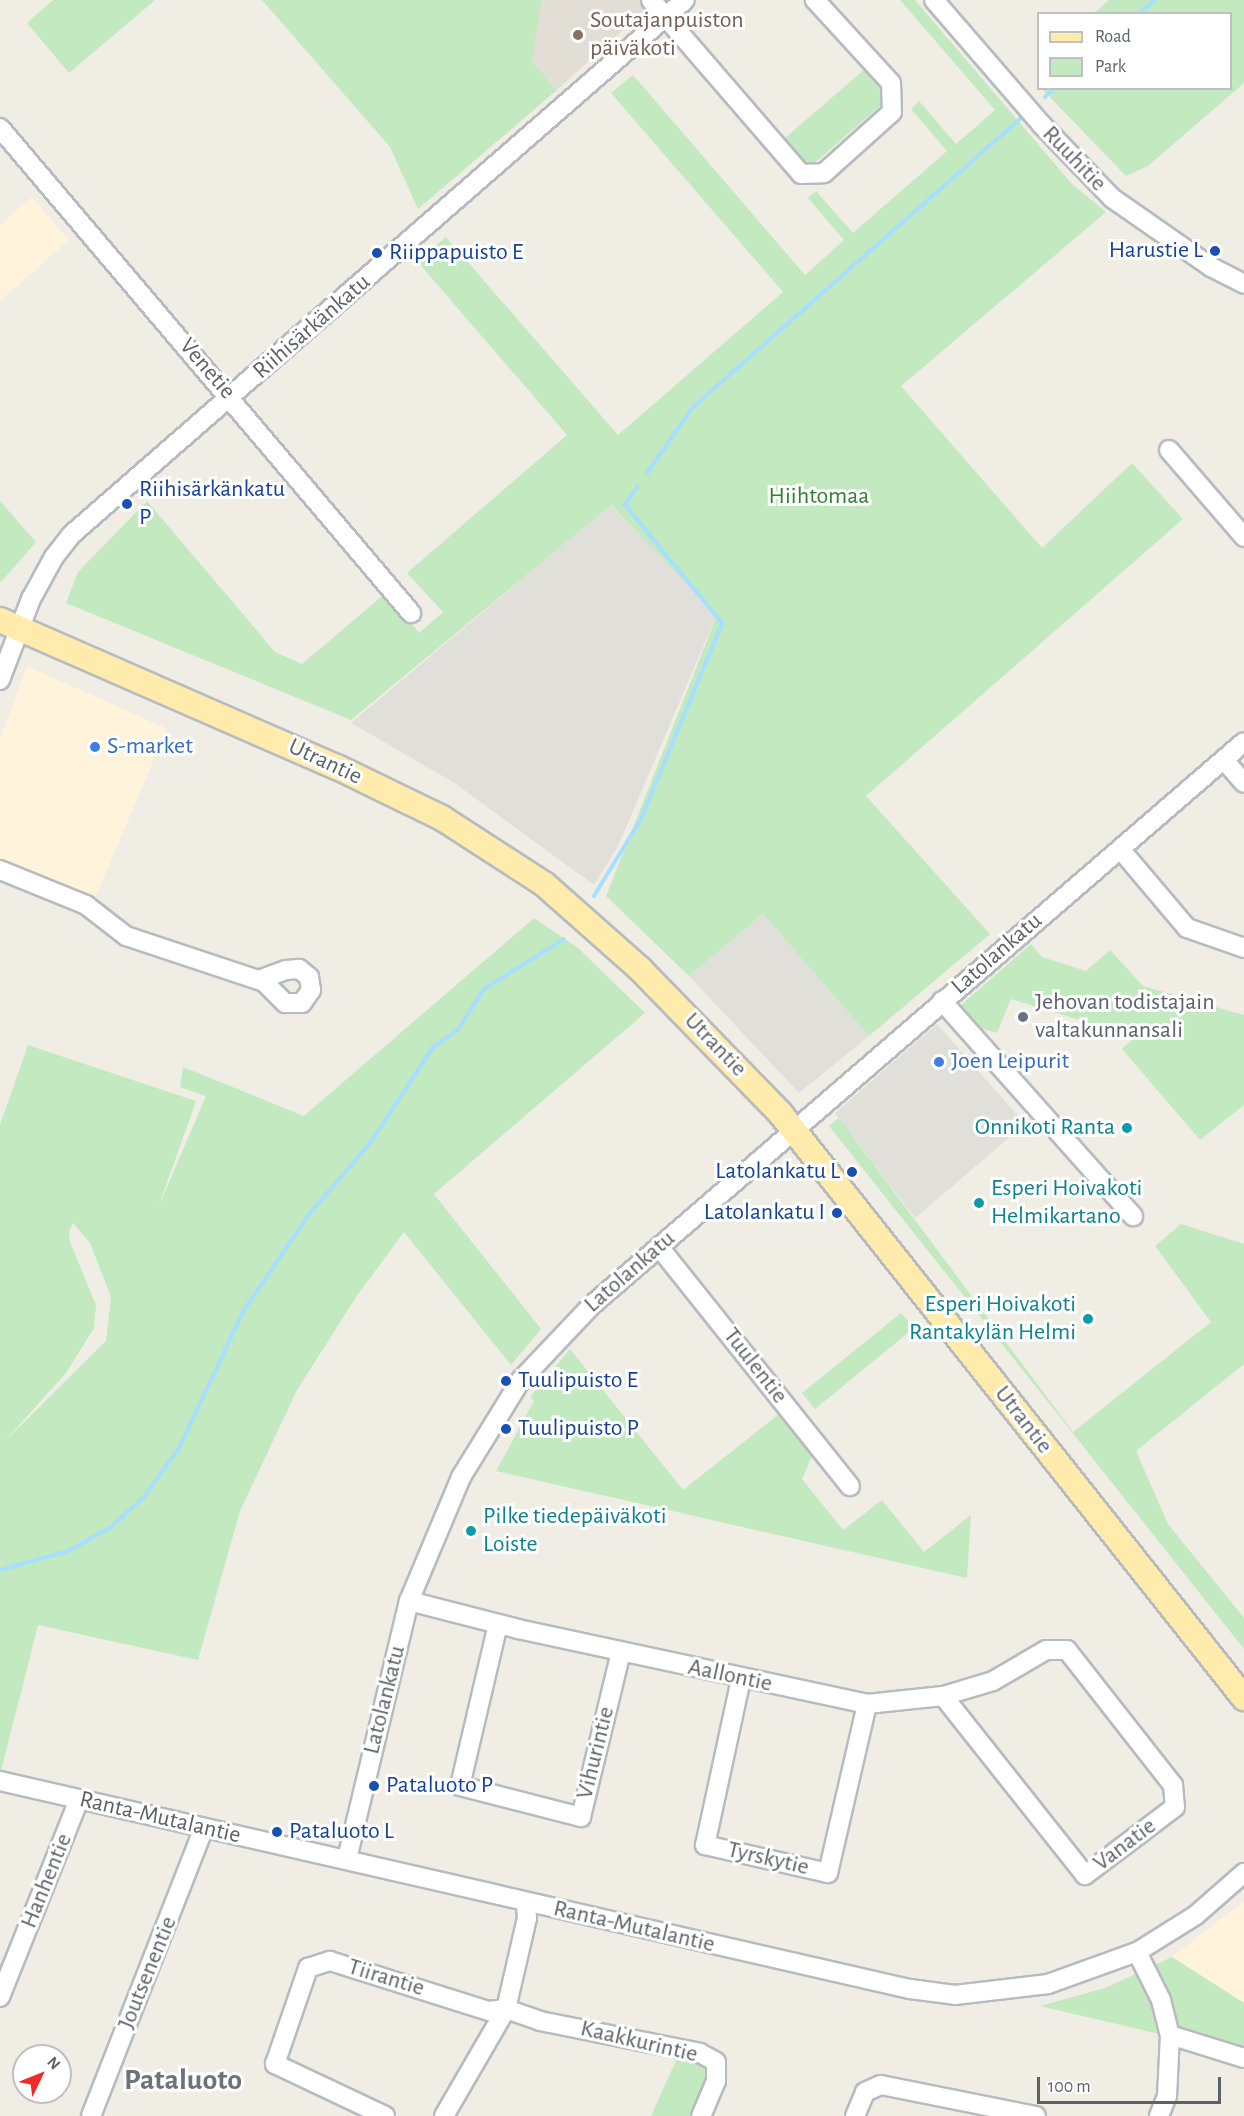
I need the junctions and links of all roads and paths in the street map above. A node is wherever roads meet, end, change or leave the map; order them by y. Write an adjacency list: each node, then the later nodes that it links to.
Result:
1 (651, 0): 5 (street)
2 (685, 0): 5 (street, Riihisärkänkatu)
3 (815, 0): 5 (street)
4 (934, 0): 7 (street, Ruuhitie)
5 (666, 16): 8 (street, Riihisärkänkatu)
6 (0, 128): 8 (street, Venetie)
7 (1244, 284)
8 (232, 397): 11 (street, Venetie); 12 (street, Riihisärkänkatu)
9 (1169, 450): 10 (street)
10 (1244, 537)
11 (411, 613)
12 (9, 624): 13 (street, Riihisärkänkatu); 24 (main road, Utrantie)
13 (0, 680)
14 (1244, 742): 15 (street, Latolankatu)
15 (1224, 760): 16 (street); 17 (street, Latolankatu)
16 (1244, 783)
17 (1121, 850): 19 (street); 23 (street, Latolankatu)
18 (0, 870): 21 (street)
19 (1244, 948)
20 (281, 973): 21 (street); 22 (street); 22 (street)
21 (259, 980): 22 (street)
22 (277, 995)
23 (942, 1001): 24 (street, Latolankatu); 25 (street)
24 (793, 1129): 26 (street, Latolankatu); 34 (main road, Utrantie)
25 (1133, 1216)
26 (659, 1247): 27 (street, Tuulentie); 28 (street, Latolankatu)
27 (850, 1486)
28 (409, 1601): 29 (street, Aallontie); 39 (street, Latolankatu)
29 (498, 1624): 31 (street, Aallontie); 31 (street, Vihurintie)
30 (1046, 1650): 33 (street, Aallontie); 33 (street, Vanatie)
31 (621, 1652): 32 (street, Aallontie)
32 (741, 1678): 35 (street, Aallontie); 35 (street, Tyrskytie)
33 (943, 1696): 35 (street, Aallontie)
34 (1244, 1698)
35 (867, 1704)
36 (0, 1781): 37 (street, Ranta-Mutalantie)
37 (79, 1799): 38 (street, Ranta-Mutalantie); 43 (street, Hanhentie)
38 (203, 1830): 39 (street, Ranta-Mutalantie); 47 (street, Joutsenentie)
39 (347, 1859): 41 (street, Ranta-Mutalantie)
40 (1244, 1873): 42 (street, Ranta-Mutalantie)
41 (526, 1903): 42 (street, Ranta-Mutalantie); 44 (street)
42 (1137, 1952): 45 (street)
43 (0, 1997)
44 (506, 2009): 48 (street, Tiirantie); 49 (street); 50 (street, Kaakkurintie)
45 (1170, 2035): 46 (street); 53 (street)
46 (1244, 2058)
47 (91, 2116)
48 (385, 2116)
49 (444, 2116)
50 (701, 2116)
51 (855, 2116): 52 (street)
52 (1036, 2116)
53 (1159, 2116)

